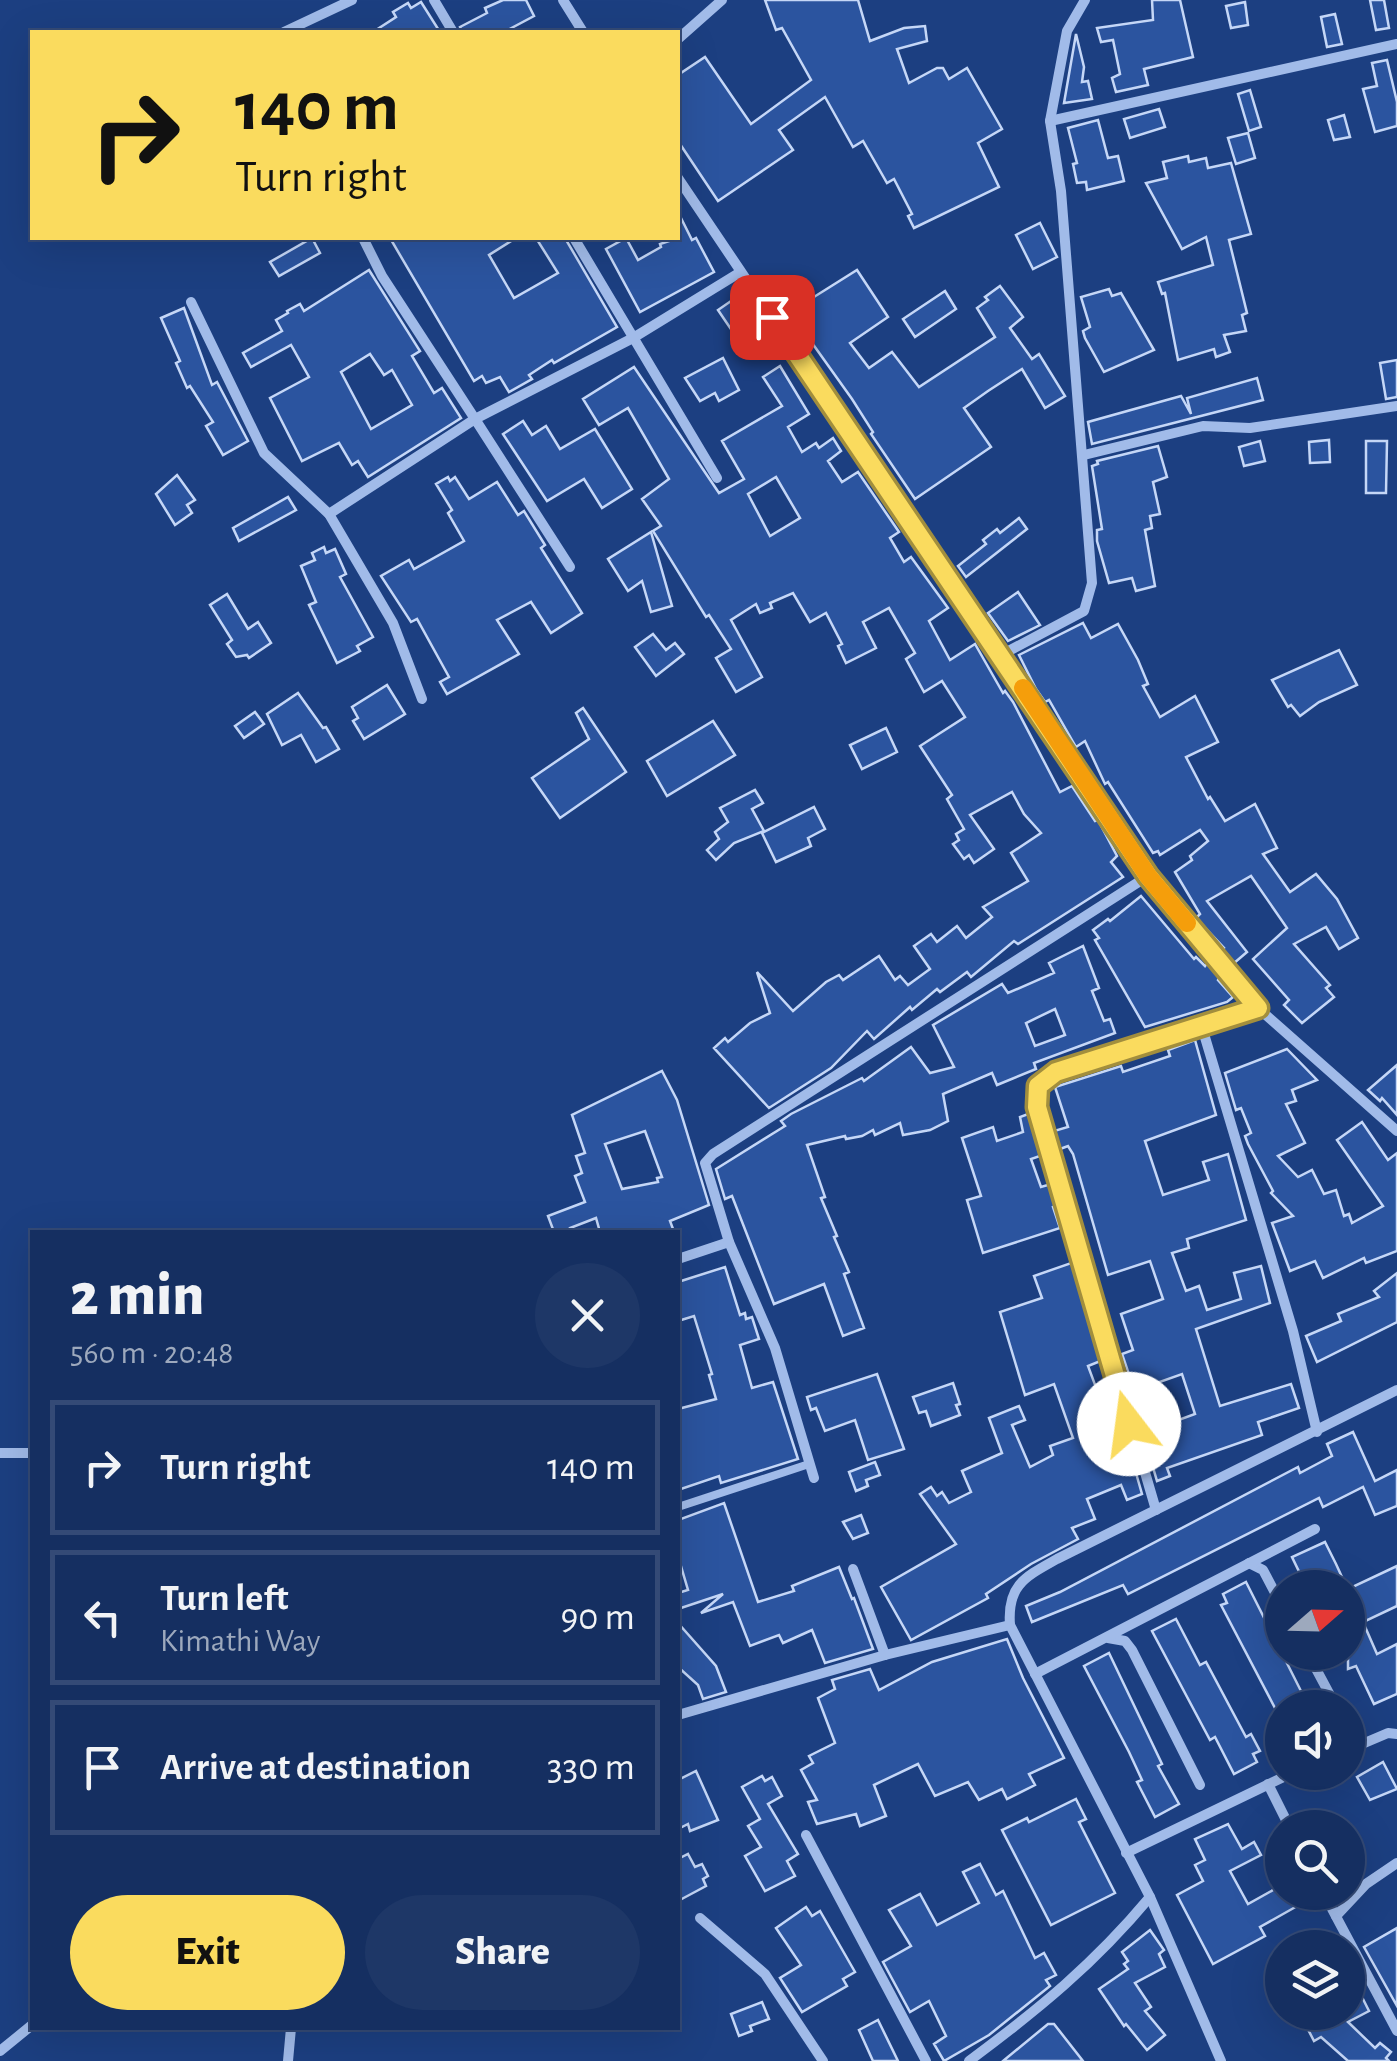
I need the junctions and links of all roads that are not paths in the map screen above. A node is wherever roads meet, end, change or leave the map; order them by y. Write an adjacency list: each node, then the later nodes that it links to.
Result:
1 (352, 0): 6 (street)
2 (434, 0): 7 (street)
3 (562, 0): 8 (street)
4 (722, 0): 9 (street)
5 (1085, 0): 11 (street)
6 (288, 30)
7 (452, 30)
8 (583, 30)
9 (680, 37)
10 (1397, 44): 11 (street)
11 (1050, 121): 20 (street)
12 (680, 181): 15 (street)
13 (364, 240): 19 (street)
14 (575, 240): 17 (street)
15 (739, 273): 17 (street); 24 (street)
16 (191, 302): 22 (street)
17 (634, 338): 19 (street); 21 (street)
18 (1397, 406): 20 (street)
19 (475, 419): 22 (street); 23 (street)
20 (1084, 455): 24 (street)
21 (717, 478)
22 (329, 514): 25 (street)
23 (570, 567)
24 (1001, 654): 26 (street)
25 (422, 699)
26 (1148, 876): 27 (street); 30 (street)
27 (1258, 1008): 28 (street); 29 (street)
28 (1201, 1024): 33 (street); 39 (street)
29 (1397, 1131)
30 (729, 1242): 31 (street); 36 (street)
31 (680, 1258)
32 (1397, 1390): 33 (street)
33 (1317, 1432): 39 (street)
34 (0, 1453): 35 (street)
35 (30, 1453)
36 (809, 1464): 37 (street); 38 (lane)
37 (814, 1478)
38 (680, 1505)
39 (1156, 1510): 44 (street)
40 (1316, 1529): 41 (street)
41 (1249, 1564): 43 (street); 45 (street)
42 (853, 1569): 46 (street)
43 (1265, 1574)
44 (1010, 1624): 46 (street); 47 (street)
45 (1107, 1638): 47 (street); 51 (street)
46 (885, 1655): 48 (street)
47 (1035, 1674): 54 (street)
48 (680, 1714)
49 (1397, 1734): 50 (street)
50 (1365, 1743)
51 (1200, 1785)
52 (1265, 1785): 54 (street)
53 (806, 1836): 66 (street)
54 (1126, 1853): 56 (street)
55 (1397, 1863): 58 (street)
56 (1150, 1897): 67 (street); 68 (street)
57 (1333, 1910): 58 (street)
58 (1336, 1916): 62 (street)
59 (700, 1918): 65 (street)
60 (30, 2027): 63 (street)
61 (290, 2030): 64 (street)
62 (1397, 2031)
63 (0, 2050)
64 (288, 2061)
65 (823, 2061)
66 (926, 2061)
67 (969, 2061)
68 (1221, 2061)

